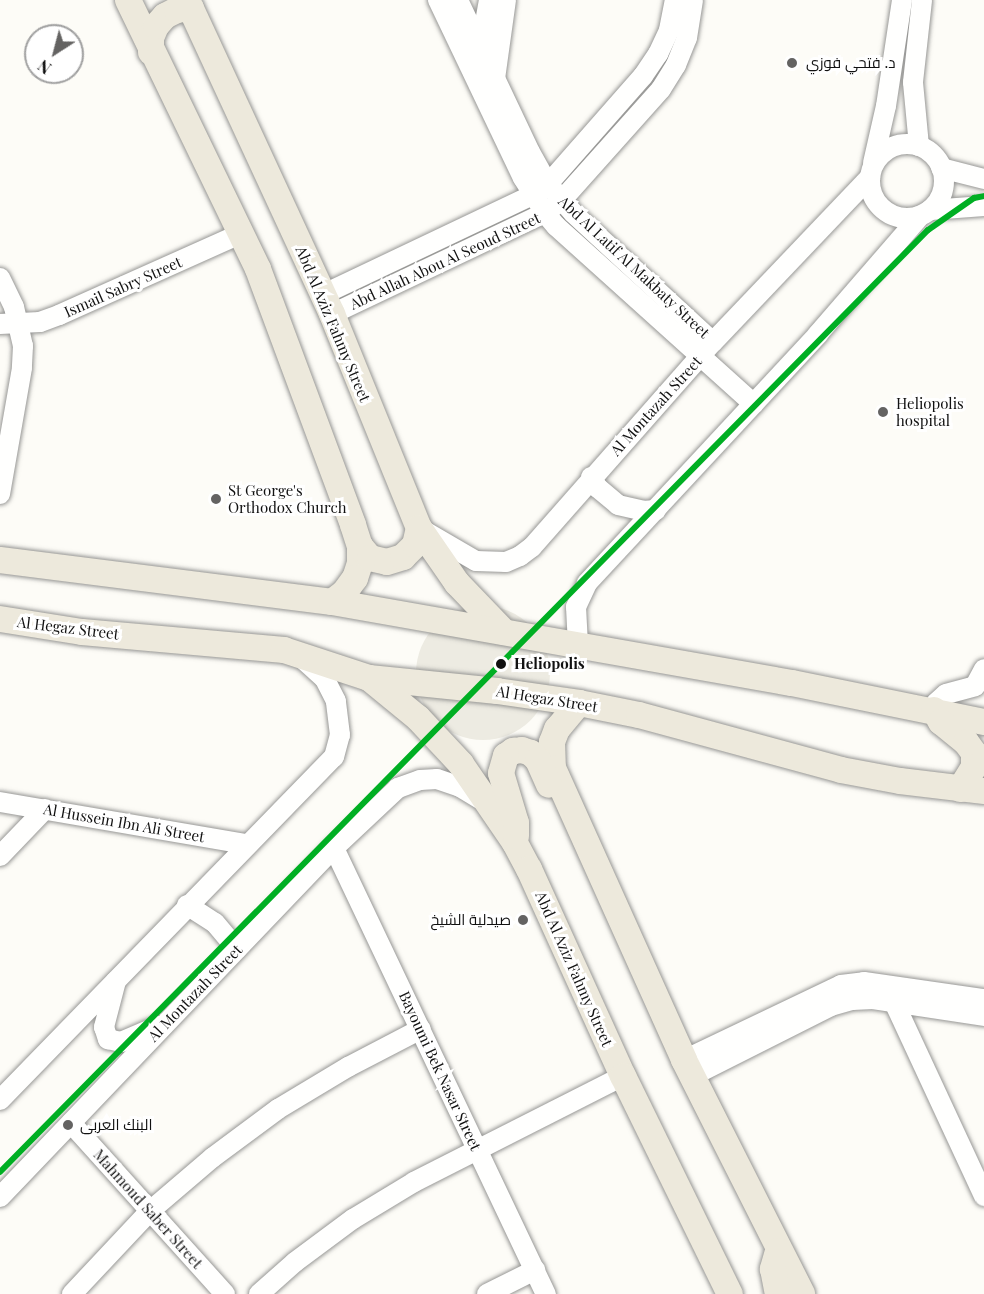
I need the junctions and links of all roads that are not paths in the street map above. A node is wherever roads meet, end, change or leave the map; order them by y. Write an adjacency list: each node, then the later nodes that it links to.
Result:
1 (128, 0): 11 (main road)
2 (438, 0): 12 (street, Abd Al Latif Al Makbaty Street)
3 (458, 0): 12 (street, Abd Al Latif Al Makbaty Street)
4 (489, 0): 12 (street)
5 (506, 0): 13 (street)
6 (675, 0): 18 (street, Abd Allah Abou Al Seoud Street)
7 (693, 0): 19 (street, Abd Allah Abou Al Seoud Street)
8 (902, 0): 16 (street)
9 (922, 0): 14 (street)
10 (189, 4): 11 (main road); 25 (main road, Abd Al Aziz Fahmy Street)
11 (151, 52): 23 (main road)
12 (473, 53): 13 (street, Abd Al Latif Al Makbaty Street); 18 (street, Abd Al Latif Al Makbaty Street)
13 (495, 78): 18 (street, Abd Al Latif Al Makbaty Street)
14 (918, 146): 15 (street); 16 (street)
15 (941, 168): 17 (street); 22 (street)
16 (871, 172): 22 (street); 28 (street, Al Montazah Street)
17 (984, 180)
18 (540, 190): 19 (street, Abd Al Latif Al Makbaty Street); 21 (street, Abd Al Latif Al Makbaty Street); 25 (street, Abd Allah Abou Al Seoud Street)
19 (561, 201): 21 (street, Abd Allah Abou Al Seoud Street); 28 (street, Abd Al Latif Al Makbaty Street)
20 (984, 206): 22 (street)
21 (545, 213): 25 (street, Abd Allah Abou Al Seoud Street); 29 (street, Abd Al Latif Al Makbaty Street)
22 (925, 213): 30 (street)
23 (242, 233): 27 (street, Ismail Sabry Street); 35 (main road)
24 (0, 278): 27 (street)
25 (327, 305): 34 (main road, Abd Al Aziz Fahmy Street)
26 (0, 324): 27 (street, Ismail Sabry Street)
27 (20, 325): 32 (street)
28 (713, 342): 29 (street, Al Montazah Street)
29 (700, 357): 30 (street, Abd Al Latif Al Makbaty Street); 31 (street, Al Montazah Street)
30 (754, 404): 33 (street)
31 (591, 477): 33 (street); 34 (street, Al Montazah Street)
32 (0, 494)
33 (656, 510): 40 (street)
34 (419, 528): 35 (main road); 39 (main road, Abd Al Aziz Fahmy Street)
35 (360, 546): 37 (main road)
36 (0, 560): 37 (main road)
37 (332, 602): 39 (main road)
38 (0, 619): 41 (main road, Al Hegaz Street)
39 (504, 632): 40 (main road)
40 (578, 645): 45 (main road)
41 (284, 650): 43 (main road, Al Hegaz Street); 53 (street)
42 (984, 669): 45 (street)
43 (369, 678): 44 (main road, Al Hegaz Street); 49 (main road, Abd Al Aziz Fahmy Street)
44 (579, 703): 47 (main road, Al Hegaz Street); 50 (main road)
45 (934, 710): 46 (main road); 47 (main road)
46 (984, 722)
47 (972, 790)
48 (0, 802): 51 (street, Al Hussein Ibn Ali Street)
49 (491, 806): 52 (main road, Abd Al Aziz Fahmy Street); 54 (street, Al Montazah Street)
50 (569, 808): 52 (main road); 64 (main road)
51 (45, 809): 53 (street, Al Hussein Ibn Ali Street); 55 (street)
52 (515, 843): 65 (main road, Abd Al Aziz Fahmy Street)
53 (247, 844): 56 (street)
54 (334, 848): 57 (street, Al Montazah Street); 63 (street, Bayoumi Bek Nasar Street)
55 (0, 856)
56 (187, 905): 57 (street); 58 (street)
57 (237, 949): 62 (street, Al Montazah Street)
58 (117, 978): 62 (street); 66 (street)
59 (984, 999): 64 (street)
60 (894, 1002): 61 (street); 64 (street); 69 (street)
61 (984, 1016)
62 (168, 1021): 67 (street, Al Montazah Street)
63 (421, 1029): 68 (street, Bayoumi Bek Nasar Street); 71 (street)
64 (688, 1068): 72 (main road)
65 (623, 1076): 68 (street); 79 (main road, Abd Al Aziz Fahmy Street)
66 (0, 1100)
67 (71, 1123): 70 (street, Al Montazah Street); 71 (street, Mahmoud Saber Street)
68 (478, 1150): 73 (street, Bayoumi Bek Nasar Street); 76 (street)
69 (984, 1196)
70 (0, 1197)
71 (150, 1211): 74 (street); 75 (street, Mahmoud Saber Street)
72 (778, 1250): 80 (main road); 81 (main road)
73 (535, 1270): 77 (street); 78 (street, Bayoumi Bek Nasar Street)
74 (72, 1294)
75 (225, 1294)
76 (259, 1294)
77 (487, 1294)
78 (546, 1294)
79 (730, 1294)
80 (778, 1294)
81 (802, 1294)

